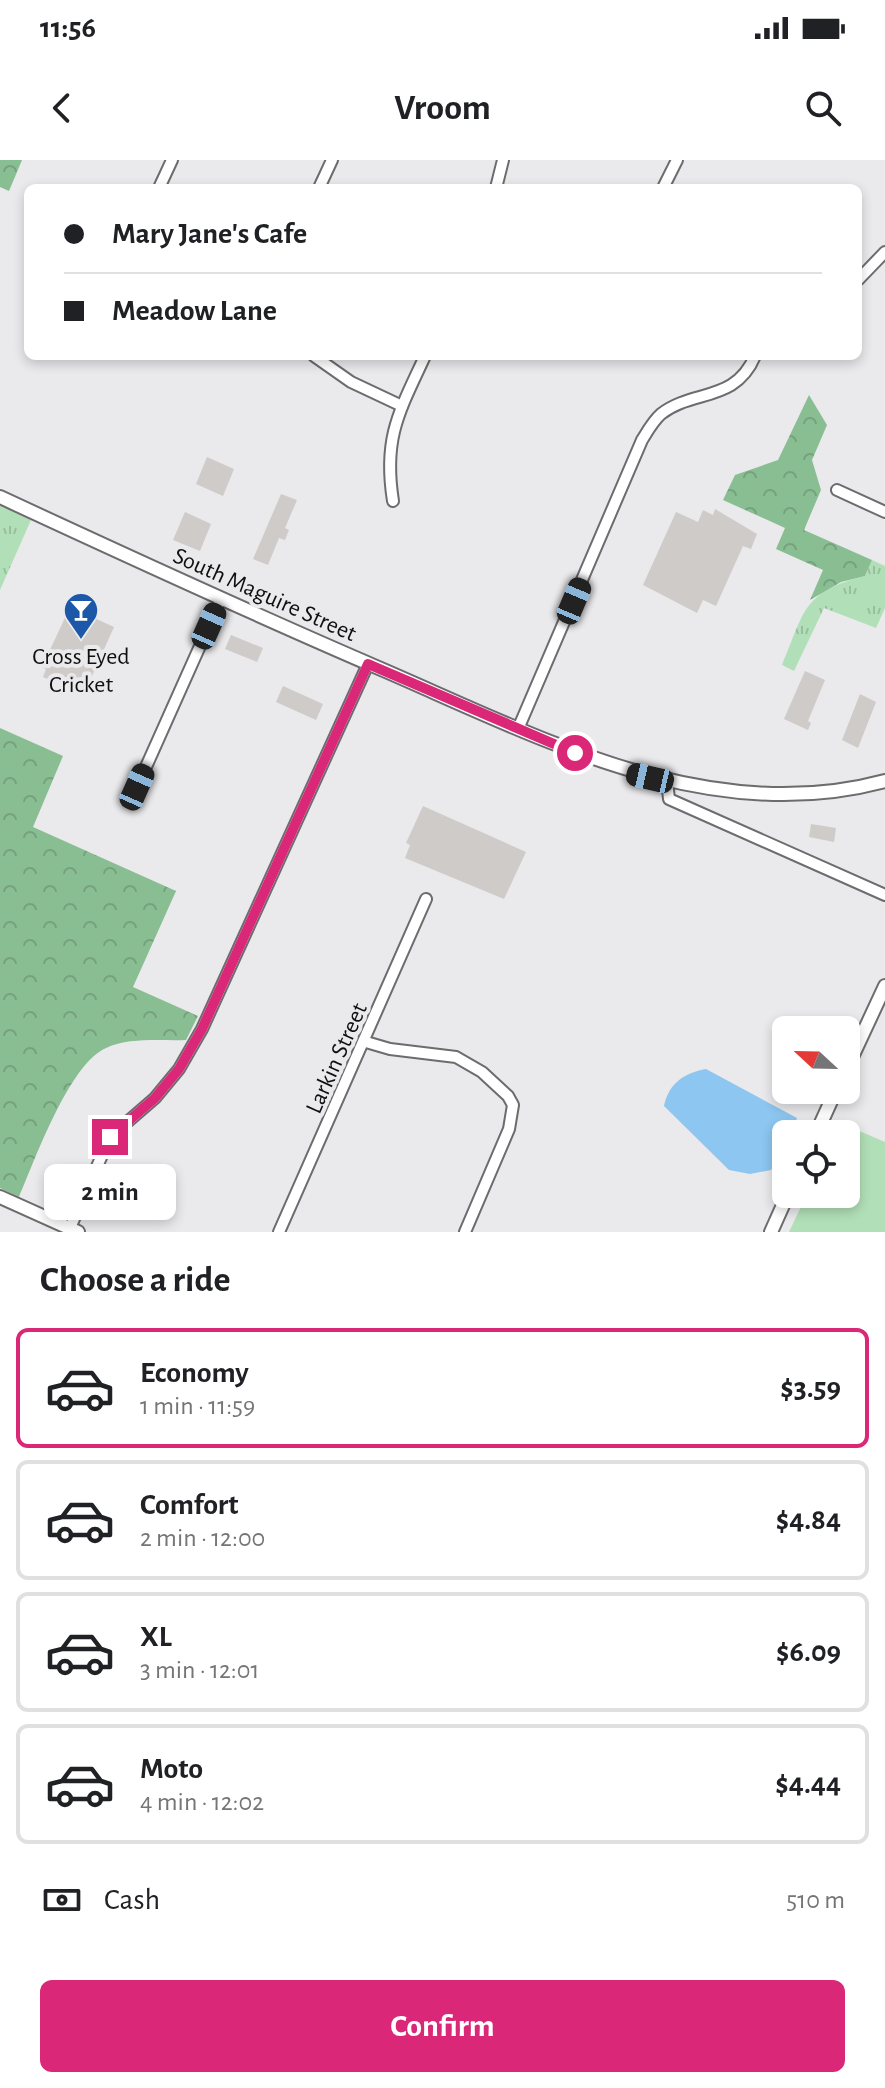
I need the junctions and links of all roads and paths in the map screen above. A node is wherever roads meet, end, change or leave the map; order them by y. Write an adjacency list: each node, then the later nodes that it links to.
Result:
1 (172, 160): 5 (street)
2 (332, 160): 6 (street)
3 (503, 160): 7 (street)
4 (677, 160): 8 (street)
5 (161, 184)
6 (321, 184)
7 (497, 184)
8 (665, 184)
9 (885, 252): 10 (street)
10 (862, 276)
11 (320, 360): 14 (street)
12 (423, 360): 14 (street)
13 (752, 360): 21 (street)
14 (402, 406): 17 (street)
15 (837, 490): 18 (street)
16 (0, 497): 19 (main road, South Maguire Street)
17 (393, 501)
18 (885, 512)
19 (221, 599): 20 (main road, South Maguire Street); 24 (street)
20 (368, 664): 21 (main road, South Maguire Street); 32 (street)
21 (518, 729): 22 (main road, South Maguire Street)
22 (667, 781): 23 (main road, South Maguire Street); 25 (street)
23 (885, 781)
24 (137, 787)
25 (885, 895)
26 (426, 899): 29 (street, Larkin Street)
27 (885, 986): 28 (main road)
28 (860, 1040)
29 (366, 1042): 33 (street, Larkin Street); 34 (street)
30 (0, 1197): 32 (main road)
31 (782, 1208): 35 (main road)
32 (74, 1230)
33 (279, 1232)
34 (465, 1232)
35 (771, 1232)

